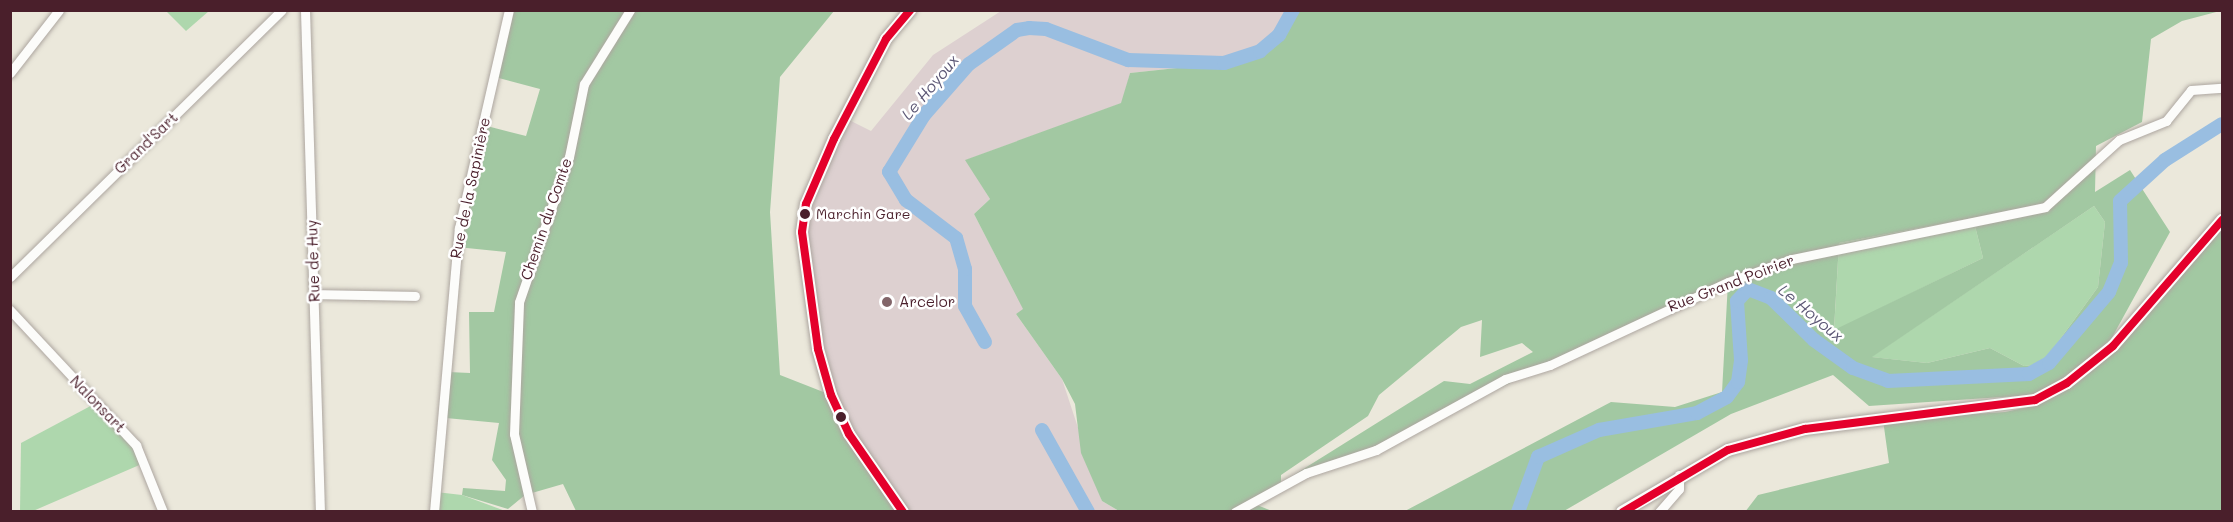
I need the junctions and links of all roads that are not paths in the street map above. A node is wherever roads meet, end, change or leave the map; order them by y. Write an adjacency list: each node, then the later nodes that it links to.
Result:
1 (59, 10): 7 (street)
2 (282, 10): 10 (street, Grand'Sart)
3 (305, 10): 11 (street, Rue de Huy)
4 (509, 10): 17 (street, Rue de la Sapinière)
5 (630, 10): 18 (street, Chemin du Comte)
6 (910, 10): 19 (main road)
7 (10, 73)
8 (2223, 88): 20 (street, Rue Grand Poirier)
9 (2223, 220): 14 (main road)
10 (10, 277)
11 (314, 294): 12 (street); 16 (street, Rue de Huy)
12 (415, 296)
13 (10, 310): 15 (street, Nalonsart)
14 (1679, 475): 21 (main road); 22 (street)
15 (163, 512)
16 (320, 512)
17 (434, 512)
18 (532, 512)
19 (903, 512)
20 (1235, 512)
21 (1622, 512)
22 (1659, 512)

